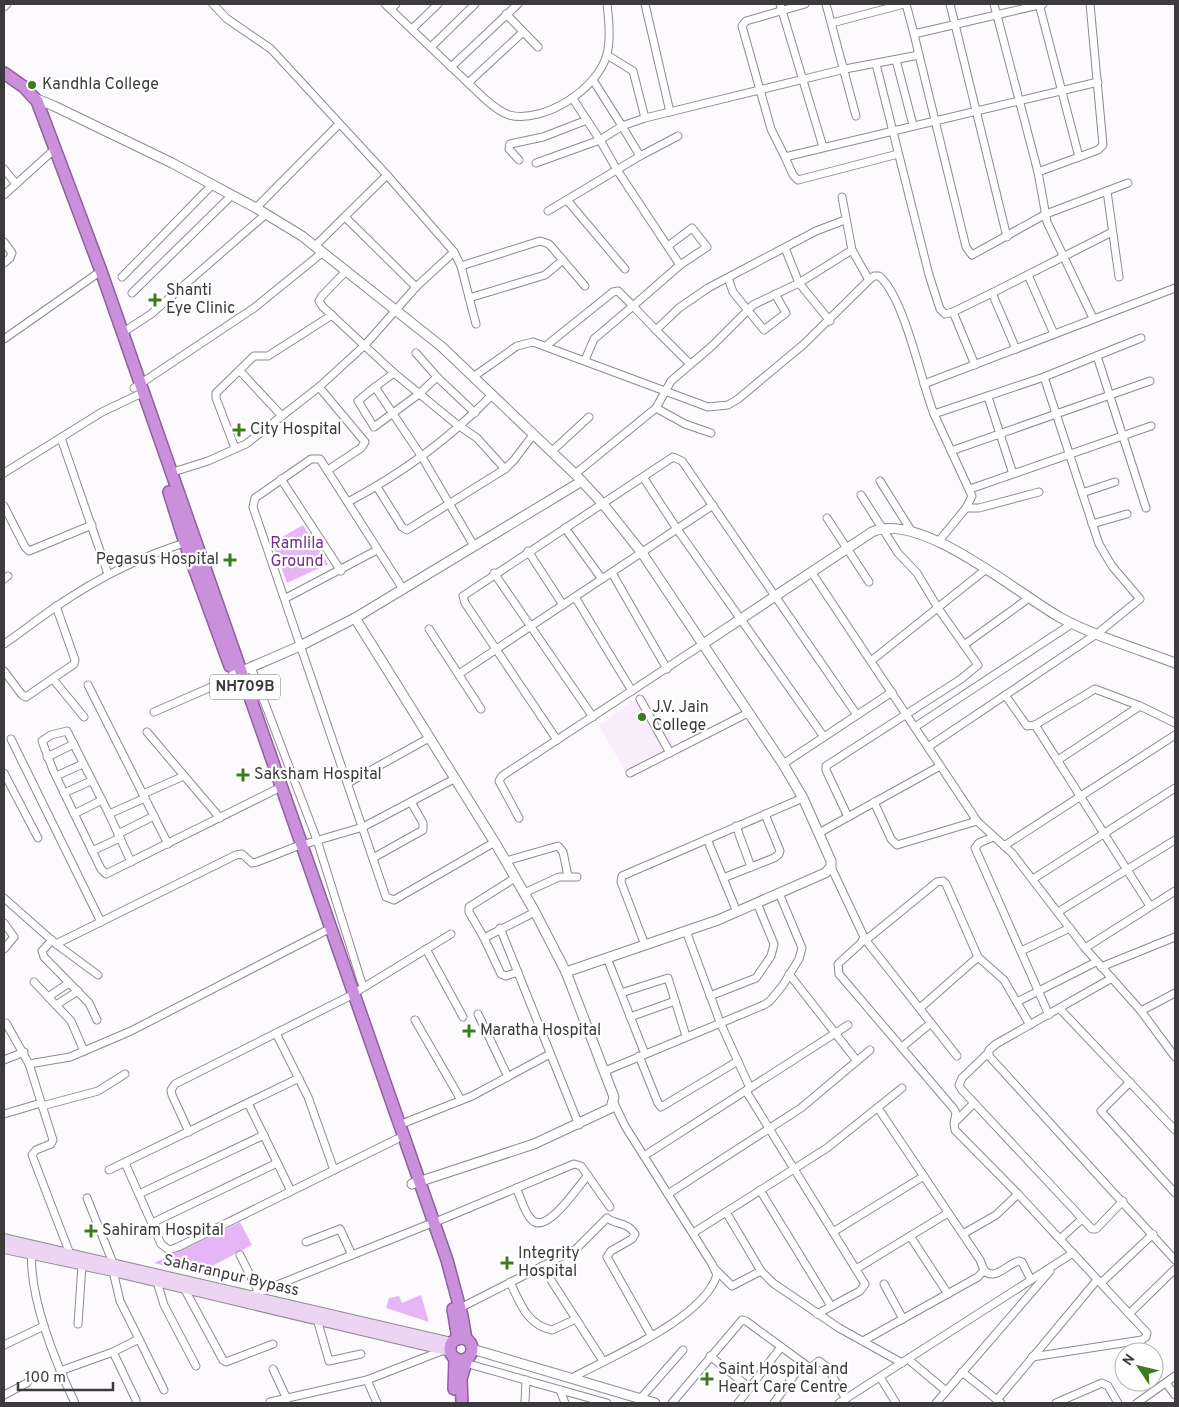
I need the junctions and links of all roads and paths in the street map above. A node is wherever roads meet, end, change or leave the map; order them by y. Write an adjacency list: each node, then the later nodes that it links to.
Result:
1 (8, 4): 17 (street)
2 (213, 4): 52 (street)
3 (438, 4): 24 (street)
4 (475, 4): 27 (street)
5 (518, 4): 20 (street)
6 (607, 4): 29 (street)
7 (645, 4): 47 (street)
8 (805, 4): 18 (street)
9 (826, 4): 22 (street)
10 (871, 4): 19 (street)
11 (905, 4): 19 (street); 26 (street)
12 (950, 4): 23 (street)
13 (994, 4): 21 (street)
14 (1040, 4): 21 (street); 41 (street)
15 (1090, 4): 39 (street)
16 (391, 6): 24 (street)
17 (4, 7)
18 (781, 8): 36 (street); 42 (street)
19 (873, 12): 22 (street)
20 (506, 14): 25 (street); 33 (street)
21 (997, 14): 23 (street); 45 (street)
22 (832, 23): 34 (street)
23 (956, 24): 26 (street); 46 (street)
24 (412, 29): 27 (street)
25 (523, 32): 28 (street); 40 (street)
26 (914, 34): 30 (street)
27 (431, 47): 33 (street)
28 (538, 47)
29 (607, 55): 38 (street); 49 (street)
30 (919, 55): 31 (street); 51 (street)
31 (896, 60): 32 (street); 53 (street)
32 (876, 64): 34 (street); 55 (street)
33 (451, 67): 40 (street)
34 (845, 69): 36 (street); 48 (street)
35 (4, 73): 43 (highway, NH709B)
36 (803, 79): 42 (street); 58 (street)
37 (4, 80): 43 (highway, NH709B)
38 (593, 80): 44 (street); 54 (street)
39 (1098, 82): 41 (street); 63 (street)
40 (468, 83): 44 (street)
41 (1061, 90): 45 (street); 63 (street)
42 (762, 91): 47 (street); 62 (street)
43 (30, 97): 59 (highway, NH709B); 72 (street)
44 (573, 99): 50 (street)
45 (1019, 99): 46 (street); 68 (street)
46 (977, 110): 51 (street); 85 (street)
47 (670, 112): 49 (street)
48 (856, 116)
49 (646, 118): 54 (street)
50 (587, 120): 57 (street); 64 (street)
51 (934, 120): 53 (street); 85 (street)
52 (339, 124): 69 (street); 78 (street)
53 (913, 125): 55 (street)
54 (622, 126): 57 (street); 61 (street)
55 (892, 130): 58 (street); 60 (street)
56 (678, 136): 61 (street)
57 (600, 140): 65 (street); 67 (street)
58 (823, 147): 62 (street)
59 (53, 150): 71 (street); 99 (highway, NH709B)
60 (898, 154): 62 (street); 116 (street)
61 (640, 156): 67 (street)
62 (785, 157)
63 (1079, 157): 68 (street)
64 (519, 160)
65 (536, 162)
66 (4, 169): 71 (street)
67 (616, 170): 77 (street); 87 (street)
68 (1038, 172): 81 (street)
69 (388, 175): 82 (street); 91 (street)
70 (1128, 183): 73 (street)
71 (16, 184): 74 (street)
72 (212, 185): 75 (street); 101 (street)
73 (1107, 191): 81 (street); 84 (street)
74 (4, 195)
75 (232, 195): 78 (street); 109 (street)
76 (842, 197): 83 (street)
77 (567, 200): 79 (street); 97 (street)
78 (256, 208): 80 (street)
79 (548, 211)
80 (266, 214): 89 (street); 122 (street)
81 (1046, 214): 85 (street); 92 (street)
82 (345, 217): 89 (street); 107 (street)
83 (846, 220): 88 (street); 90 (street)
84 (1112, 232): 92 (street); 102 (street)
85 (1007, 238)
86 (4, 242): 94 (street)
87 (668, 246): 95 (street); 95 (street)
88 (785, 248): 103 (street); 105 (street)
89 (319, 249): 98 (street); 143 (street)
90 (852, 250): 104 (street); 105 (street)
91 (454, 252): 96 (street); 107 (street)
92 (1064, 255): 100 (street); 118 (street)
93 (563, 260): 96 (street); 106 (street); 112 (street)
94 (4, 263)
95 (680, 264): 113 (street)
96 (461, 266): 112 (street)
97 (626, 269)
98 (346, 270): 114 (street); 117 (street)
99 (98, 273): 122 (highway, NH709B); 125 (street); 143 (highway, NH709B)
100 (1028, 275): 110 (street); 123 (street)
101 (122, 277)
102 (1119, 277)
103 (728, 278): 115 (street); 121 (street)
104 (869, 280): 119 (street); 140 (street)
105 (799, 283): 111 (street); 119 (street)
106 (585, 286)
107 (416, 287): 114 (street)
108 (1175, 288): 118 (street)
109 (132, 293)
110 (992, 293): 116 (street); 128 (street)
111 (775, 294): 115 (street); 115 (street)
112 (469, 298): 120 (street)
113 (633, 306): 121 (street); 127 (street); 131 (street)
114 (397, 310): 126 (street); 137 (street)
115 (747, 310): 132 (street)
116 (953, 312): 133 (street)
117 (332, 315): 126 (street); 134 (street)
118 (1093, 318): 123 (street)
119 (830, 321): 144 (street)
120 (476, 324)
121 (656, 330): 132 (street)
122 (122, 333): 143 (highway, NH709B)
123 (1054, 334): 128 (street)
124 (1141, 338): 130 (street)
125 (4, 339)
126 (365, 345): 135 (street); 141 (street)
127 (547, 346): 131 (street); 137 (street)
128 (1016, 349): 133 (street)
129 (416, 353): 136 (street)
130 (1096, 356): 138 (street); 146 (street)
131 (585, 360): 144 (street)
132 (690, 364): 144 (street)
133 (975, 366): 140 (street)
134 (240, 371): 154 (street); 163 (street)
135 (394, 373): 142 (street); 145 (street)
136 (437, 377): 145 (street); 150 (street)
137 (473, 377): 147 (street)
138 (1044, 377): 148 (street); 153 (street)
139 (1150, 380): 146 (street)
140 (924, 384): 152 (street)
141 (319, 387): 154 (street); 169 (street)
142 (375, 387): 151 (street); 151 (street)
143 (138, 390): 162 (street); 171 (highway, NH709B); 199 (highway, NH709B)
144 (665, 390): 149 (street)
145 (419, 394): 151 (street); 157 (street)
146 (1110, 395): 153 (street); 161 (street)
147 (491, 396): 150 (street); 160 (street)
148 (988, 397): 152 (street); 159 (street)
149 (656, 408): 158 (street); 172 (street)
150 (475, 413): 157 (street)
151 (394, 414): 167 (street)
152 (934, 414): 164 (street)
153 (1056, 414): 159 (street); 166 (street)
154 (281, 415): 163 (street)
155 (589, 417): 165 (street)
156 (1151, 426): 161 (street)
157 (461, 427): 167 (street); 168 (street)
158 (711, 433)
159 (1001, 433): 164 (street); 173 (street)
160 (533, 435): 165 (street); 168 (street)
161 (1123, 436): 166 (street); 190 (street)
162 (61, 438): 170 (street); 194 (street)
163 (235, 448): 171 (street)
164 (951, 451): 180 (street)
165 (551, 452): 172 (street)
166 (1069, 455): 173 (street); 182 (street)
167 (422, 457): 179 (street); 185 (street)
168 (504, 469): 185 (street)
169 (328, 470): 175 (street); 184 (street)
170 (4, 473)
171 (170, 473): 199 (highway, NH709B)
172 (575, 474): 176 (street)
173 (1013, 474): 180 (street)
174 (643, 477): 186 (street); 187 (street); 197 (street)
175 (282, 478): 207 (street); 217 (street)
176 (582, 481): 186 (street); 201 (street)
177 (880, 482): 198 (street)
178 (1115, 482): 182 (street)
179 (377, 486): 184 (street); 185 (street)
180 (970, 489): 189 (street)
181 (1039, 492): 189 (street)
182 (1082, 493): 193 (street)
183 (861, 494): 196 (street)
184 (348, 502): 203 (street)
185 (450, 503): 201 (street)
186 (603, 504): 195 (street); 205 (street)
187 (713, 505): 197 (street); 215 (street)
188 (4, 506): 194 (street)
189 (966, 508): 200 (street)
190 (1146, 508)
191 (1126, 514): 193 (street)
192 (827, 518): 202 (street)
193 (1092, 524): 227 (street)
194 (92, 525): 211 (street)
195 (565, 528): 204 (street); 212 (street)
196 (882, 528): 198 (street); 202 (street); 221 (street)
197 (677, 529): 205 (street); 223 (street)
198 (912, 532): 200 (street)
199 (190, 541): 211 (street); 239 (highway, NH709B)
200 (939, 541): 206 (street)
201 (474, 546): 214 (street)
202 (848, 549): 210 (street); 213 (street)
203 (377, 550): 207 (street); 214 (street)
204 (528, 551): 208 (street); 219 (street)
205 (642, 553): 209 (street); 229 (street)
206 (985, 570): 218 (street); 221 (street)
207 (341, 571): 217 (street)
208 (494, 573): 225 (street); 232 (street)
209 (612, 573): 212 (street); 236 (street)
210 (812, 573): 215 (street); 233 (street)
211 (108, 574): 220 (street)
212 (602, 579): 216 (street)
213 (869, 582)
214 (402, 590): 222 (street)
215 (776, 596): 223 (street); 251 (street)
216 (575, 597): 219 (street); 242 (street)
217 (286, 598): 231 (street)
218 (1030, 598): 224 (street); 230 (street)
219 (564, 605): 225 (street)
220 (56, 606): 228 (street); 240 (street)
221 (938, 608): 230 (street); 233 (street)
222 (355, 618): 231 (street); 260 (street)
223 (742, 618): 229 (street); 259 (street)
224 (1073, 623): 227 (street); 256 (street)
225 (530, 627): 232 (street); 253 (street)
226 (429, 629): 238 (street)
227 (1098, 633): 234 (street); 244 (street)
228 (4, 644)
229 (703, 644): 236 (street); 249 (street)
230 (964, 645): 250 (street)
231 (300, 646): 235 (street); 277 (street)
232 (495, 650): 238 (street); 262 (street)
233 (872, 661): 243 (street)
234 (1175, 663)
235 (252, 668): 239 (street); 303 (street)
236 (667, 669): 242 (street)
237 (4, 671): 240 (street)
238 (459, 674): 247 (street)
239 (236, 675): 248 (street); 279 (highway, NH709B); 307 (highway, NH709B)
240 (53, 679): 252 (street)
241 (88, 685): 281 (street)
242 (632, 691): 253 (street)
243 (892, 692): 250 (street); 251 (street)
244 (1005, 695): 255 (street); 264 (street)
245 (640, 699): 265 (street)
246 (1140, 706): 254 (street); 255 (street); 267 (street)
247 (481, 709)
248 (154, 712)
249 (748, 713): 265 (street); 269 (street)
250 (906, 714): 256 (street); 291 (street)
251 (857, 715): 259 (street)
252 (84, 717)
253 (592, 717): 262 (street)
254 (1175, 723)
255 (1035, 725): 267 (street)
256 (915, 727): 264 (street)
257 (147, 732): 274 (street)
258 (1175, 735): 282 (street)
259 (824, 737): 269 (street)
260 (429, 738): 275 (street); 277 (street)
261 (11, 739): 331 (street)
262 (557, 740): 293 (street)
263 (74, 744): 266 (street); 266 (street); 268 (street)
264 (928, 747): 270 (street)
265 (670, 753): 272 (street)
266 (47, 757): 273 (street)
267 (1058, 760): 282 (street)
268 (83, 764): 273 (street); 276 (street)
269 (783, 764): 283 (street)
270 (940, 766): 286 (street); 294 (street)
271 (4, 773): 301 (street)
272 (630, 773)
273 (56, 776): 280 (street)
274 (184, 776): 281 (street); 292 (street)
275 (454, 779): 285 (street); 305 (street)
276 (91, 781): 280 (street); 284 (street)
277 (348, 784): 296 (street)
278 (1175, 788): 298 (street)
279 (275, 790): 292 (street); 307 (highway, NH709B)
280 (64, 794): 287 (street)
281 (144, 796): 288 (street); 290 (street)
282 (1081, 796): 298 (street); 308 (street)
283 (803, 798): 289 (street); 297 (street)
284 (102, 800): 287 (street); 288 (street)
285 (411, 802): 296 (street); 310 (street)
286 (874, 802): 291 (street); 294 (street)
287 (74, 814): 309 (street)
288 (109, 814): 299 (street)
289 (765, 814): 295 (street); 314 (street)
290 (154, 816): 299 (street); 306 (street)
291 (848, 817): 297 (street)
292 (220, 818): 306 (street)
293 (518, 818)
294 (977, 821): 300 (street)
295 (736, 826): 302 (street); 314 (street)
296 (363, 827): 303 (street); 310 (street)
297 (819, 832): 313 (street)
298 (1105, 832): 315 (street); 320 (street)
299 (119, 836): 309 (street); 312 (street)
300 (993, 837): 308 (street); 345 (street)
301 (38, 838)
302 (707, 839): 319 (street); 341 (street)
303 (317, 840): 307 (street); 358 (street)
304 (1175, 840): 315 (street)
305 (495, 842): 310 (street); 311 (street)
306 (168, 844): 312 (street)
307 (298, 846): 331 (street); 334 (highway, NH709B)
308 (1004, 846): 320 (street)
309 (92, 851): 312 (street)
310 (373, 858)
311 (506, 861): 316 (street); 318 (street)
312 (131, 862)
313 (831, 866): 323 (street); 339 (street)
314 (751, 867): 319 (street)
315 (1128, 870): 326 (street); 329 (street)
316 (568, 876): 317 (street); 322 (street)
317 (577, 877)
318 (516, 878): 322 (street); 338 (street)
319 (723, 878): 328 (street)
320 (1033, 879): 329 (street)
321 (1175, 891): 326 (street)
322 (524, 893): 327 (street)
323 (779, 893): 325 (street); 351 (street)
324 (4, 898): 340 (street)
325 (757, 903): 328 (street); 361 (street)
326 (1150, 906): 342 (street)
327 (536, 912): 332 (street); 350 (street)
328 (737, 912): 335 (street)
329 (1058, 912): 333 (street)
330 (4, 922): 343 (street)
331 (101, 922): 340 (street)
332 (500, 928): 338 (street); 349 (street)
333 (1070, 928): 342 (street); 345 (street)
334 (328, 930): 358 (highway, NH709B); 386 (street)
335 (686, 931): 341 (street); 361 (street)
336 (451, 934): 344 (street)
337 (1175, 937): 348 (street)
338 (484, 938): 349 (street)
339 (865, 939): 346 (street); 366 (street); 384 (street)
340 (54, 942): 352 (street); 355 (street)
341 (645, 945): 347 (street)
342 (1085, 948): 348 (street)
343 (4, 949)
344 (426, 949): 358 (street); 371 (street)
345 (1021, 950): 357 (street)
346 (978, 957): 364 (street); 366 (street)
347 (608, 958): 350 (street); 359 (street)
348 (1099, 965): 353 (street); 357 (street)
349 (518, 972): 388 (street)
350 (566, 972): 397 (street)
351 (789, 974): 375 (street); 381 (street)
352 (98, 975)
353 (1112, 978): 367 (street); 368 (street)
354 (34, 982): 362 (street)
355 (69, 983): 356 (street); 362 (street)
356 (78, 991): 365 (street); 373 (street)
357 (1039, 991): 364 (street); 370 (street)
358 (355, 992): 380 (street); 412 (highway, NH709B); 418 (highway, NH709B)
359 (621, 993): 363 (street); 372 (street)
360 (1175, 993): 368 (street)
361 (710, 996): 375 (street)
362 (48, 997): 365 (street)
363 (675, 1001): 372 (street); 382 (street)
364 (1017, 1002): 379 (street)
365 (56, 1005): 386 (street)
366 (920, 1008): 377 (street)
367 (1060, 1009): 370 (street); 401 (street)
368 (1141, 1011): 383 (street)
369 (478, 1014): 399 (street)
370 (1049, 1014): 379 (street)
371 (463, 1017)
372 (630, 1017): 390 (street)
373 (98, 1020)
374 (415, 1020): 404 (street)
375 (720, 1022): 382 (street); 395 (street)
376 (6, 1023): 387 (street)
377 (931, 1023): 384 (street); 391 (street)
378 (848, 1025): 381 (street)
379 (1030, 1025): 389 (street)
380 (276, 1033): 400 (street); 416 (street)
381 (835, 1033): 394 (street); 403 (street)
382 (686, 1036): 390 (street)
383 (1172, 1047): 392 (street)
384 (902, 1048): 411 (street)
385 (870, 1050): 394 (street)
386 (84, 1051): 396 (street)
387 (24, 1052): 393 (street); 396 (street)
388 (550, 1054): 399 (street); 413 (street)
389 (988, 1054): 407 (street); 436 (street)
390 (642, 1055): 395 (street); 397 (street)
391 (956, 1056)
392 (1175, 1057)
393 (4, 1060)
394 (857, 1061): 414 (street)
395 (738, 1062): 403 (street)
396 (29, 1064): 408 (street)
397 (605, 1071): 406 (street)
398 (125, 1074): 408 (street)
399 (508, 1077): 404 (street)
400 (299, 1078): 405 (street); 423 (street)
401 (1130, 1082): 415 (street); 431 (street)
402 (902, 1088): 409 (street)
403 (748, 1090): 414 (street); 419 (street)
404 (461, 1100): 412 (street)
405 (248, 1103): 416 (street); 417 (street)
406 (614, 1103): 413 (street); 419 (street)
407 (974, 1103): 411 (street); 440 (street)
408 (42, 1105): 410 (street); 454 (street)
409 (878, 1108): 424 (street); 426 (street)
410 (4, 1114)
411 (954, 1123): 434 (street)
412 (399, 1125): 427 (highway, NH709B)
413 (579, 1125): 427 (street)
414 (770, 1129): 424 (street); 433 (street)
415 (1175, 1130)
416 (189, 1132): 420 (street)
417 (264, 1135): 421 (street); 432 (street)
418 (397, 1139): 423 (street); 427 (highway, NH709B)
419 (644, 1156): 433 (street)
420 (125, 1163): 422 (street); 432 (street)
421 (277, 1163): 430 (street); 441 (street)
422 (109, 1170)
423 (334, 1170): 430 (street)
424 (793, 1170): 429 (street); 443 (street)
425 (588, 1175): 428 (street); 428 (street); 437 (street)
426 (924, 1176): 439 (street); 443 (street)
427 (415, 1183): 442 (highway, NH709B)
428 (516, 1188): 442 (street)
429 (760, 1190): 438 (street); 475 (street)
430 (291, 1191): 441 (street)
431 (1175, 1193)
432 (139, 1194): 441 (street)
433 (668, 1194): 444 (street)
434 (1018, 1194): 445 (street); 449 (street)
435 (87, 1198): 461 (street)
436 (1124, 1201): 440 (street); 446 (street)
437 (610, 1207)
438 (726, 1212): 444 (street); 466 (street)
439 (948, 1213): 445 (street); 447 (street)
440 (1082, 1218): 449 (street)
441 (152, 1223)
442 (430, 1224): 456 (street); 476 (highway, NH709B); 490 (highway, NH709B)
443 (833, 1232): 463 (street)
444 (693, 1233): 462 (street)
445 (963, 1234): 465 (street)
446 (1153, 1234): 457 (street); 470 (street)
447 (910, 1236): 463 (street); 474 (street)
448 (4, 1239): 452 (main road, Saharanpur Bypass)
449 (1060, 1239): 453 (street)
450 (306, 1242): 456 (street)
451 (4, 1248): 452 (main road)
452 (32, 1250): 454 (main road, Saharanpur Bypass); 458 (main road); 483 (street)
453 (1073, 1253): 459 (street); 470 (street)
454 (70, 1254): 461 (main road, Saharanpur Bypass)
455 (240, 1255): 473 (street)
456 (352, 1255): 473 (street)
457 (1175, 1260)
458 (82, 1265): 461 (main road); 482 (street)
459 (1055, 1265): 467 (street); 502 (street)
460 (542, 1266): 469 (street); 480 (street); 484 (street)
461 (113, 1267): 468 (main road); 473 (main road, Saharanpur Bypass); 485 (street)
462 (716, 1269): 466 (street); 484 (street)
463 (856, 1269): 475 (street)
464 (1175, 1269): 477 (street)
465 (984, 1270): 467 (street); 474 (street)
466 (761, 1271): 478 (street)
467 (1031, 1280): 497 (street)
468 (157, 1282): 472 (main road); 499 (street)
469 (510, 1282): 476 (street); 480 (street)
470 (1099, 1282): 477 (street); 495 (street)
471 (884, 1284): 479 (street)
472 (184, 1288): 481 (main road); 487 (street)
473 (255, 1294): 490 (main road, Saharanpur Bypass)
474 (948, 1294): 479 (street)
475 (831, 1306): 478 (street)
476 (460, 1308): 490 (highway, NH709B)
477 (1130, 1313): 495 (street)
478 (817, 1314): 486 (street)
479 (903, 1318): 486 (street)
480 (576, 1319): 496 (street)
481 (317, 1320): 490 (main road); 493 (street)
482 (78, 1324)
483 (44, 1326): 488 (street); 501 (street)
484 (651, 1335): 496 (street)
485 (139, 1339): 492 (street); 511 (street)
486 (863, 1341): 497 (street)
487 (273, 1344)
488 (4, 1345)
489 (781, 1347): 494 (street); 498 (street); 510 (street)
490 (459, 1350): 505 (street); 506 (street); 507 (street); 525 (highway, NH709B); 526 (highway, NH709B)
491 (683, 1350): 517 (street)
492 (113, 1352): 501 (street); 518 (street)
493 (362, 1354)
494 (710, 1356): 510 (street); 531 (street)
495 (1032, 1357): 520 (street)
496 (603, 1361): 505 (street)
497 (905, 1361): 504 (street); 513 (street)
498 (803, 1363): 519 (street); 533 (street)
499 (196, 1366)
500 (273, 1369): 516 (street)
501 (60, 1371): 523 (street)
502 (962, 1372): 513 (street); 520 (street)
503 (1175, 1376): 509 (street)
504 (880, 1377): 519 (street); 522 (street)
505 (572, 1378): 517 (street)
506 (367, 1380): 516 (street); 524 (street)
507 (526, 1380): 512 (street); 527 (street)
508 (27, 1383): 514 (street)
509 (1166, 1383): 515 (street); 537 (street)
510 (750, 1388): 532 (street)
511 (164, 1390)
512 (560, 1390): 528 (street); 529 (street)
513 (946, 1391): 534 (street)
514 (4, 1395)
515 (1175, 1395)
516 (287, 1399): 521 (street)
517 (640, 1399): 530 (street)
518 (136, 1400)
519 (842, 1401)
520 (999, 1401)
521 (270, 1402)
522 (892, 1402)
523 (75, 1403)
524 (377, 1403)
525 (454, 1403)
526 (462, 1403)
527 (524, 1403)
528 (565, 1403)
529 (607, 1403)
530 (655, 1403)
531 (672, 1403)
532 (738, 1403)
533 (774, 1403)
534 (936, 1403)
535 (1056, 1403): 536 (street)
536 (1118, 1403)
537 (1137, 1403)

